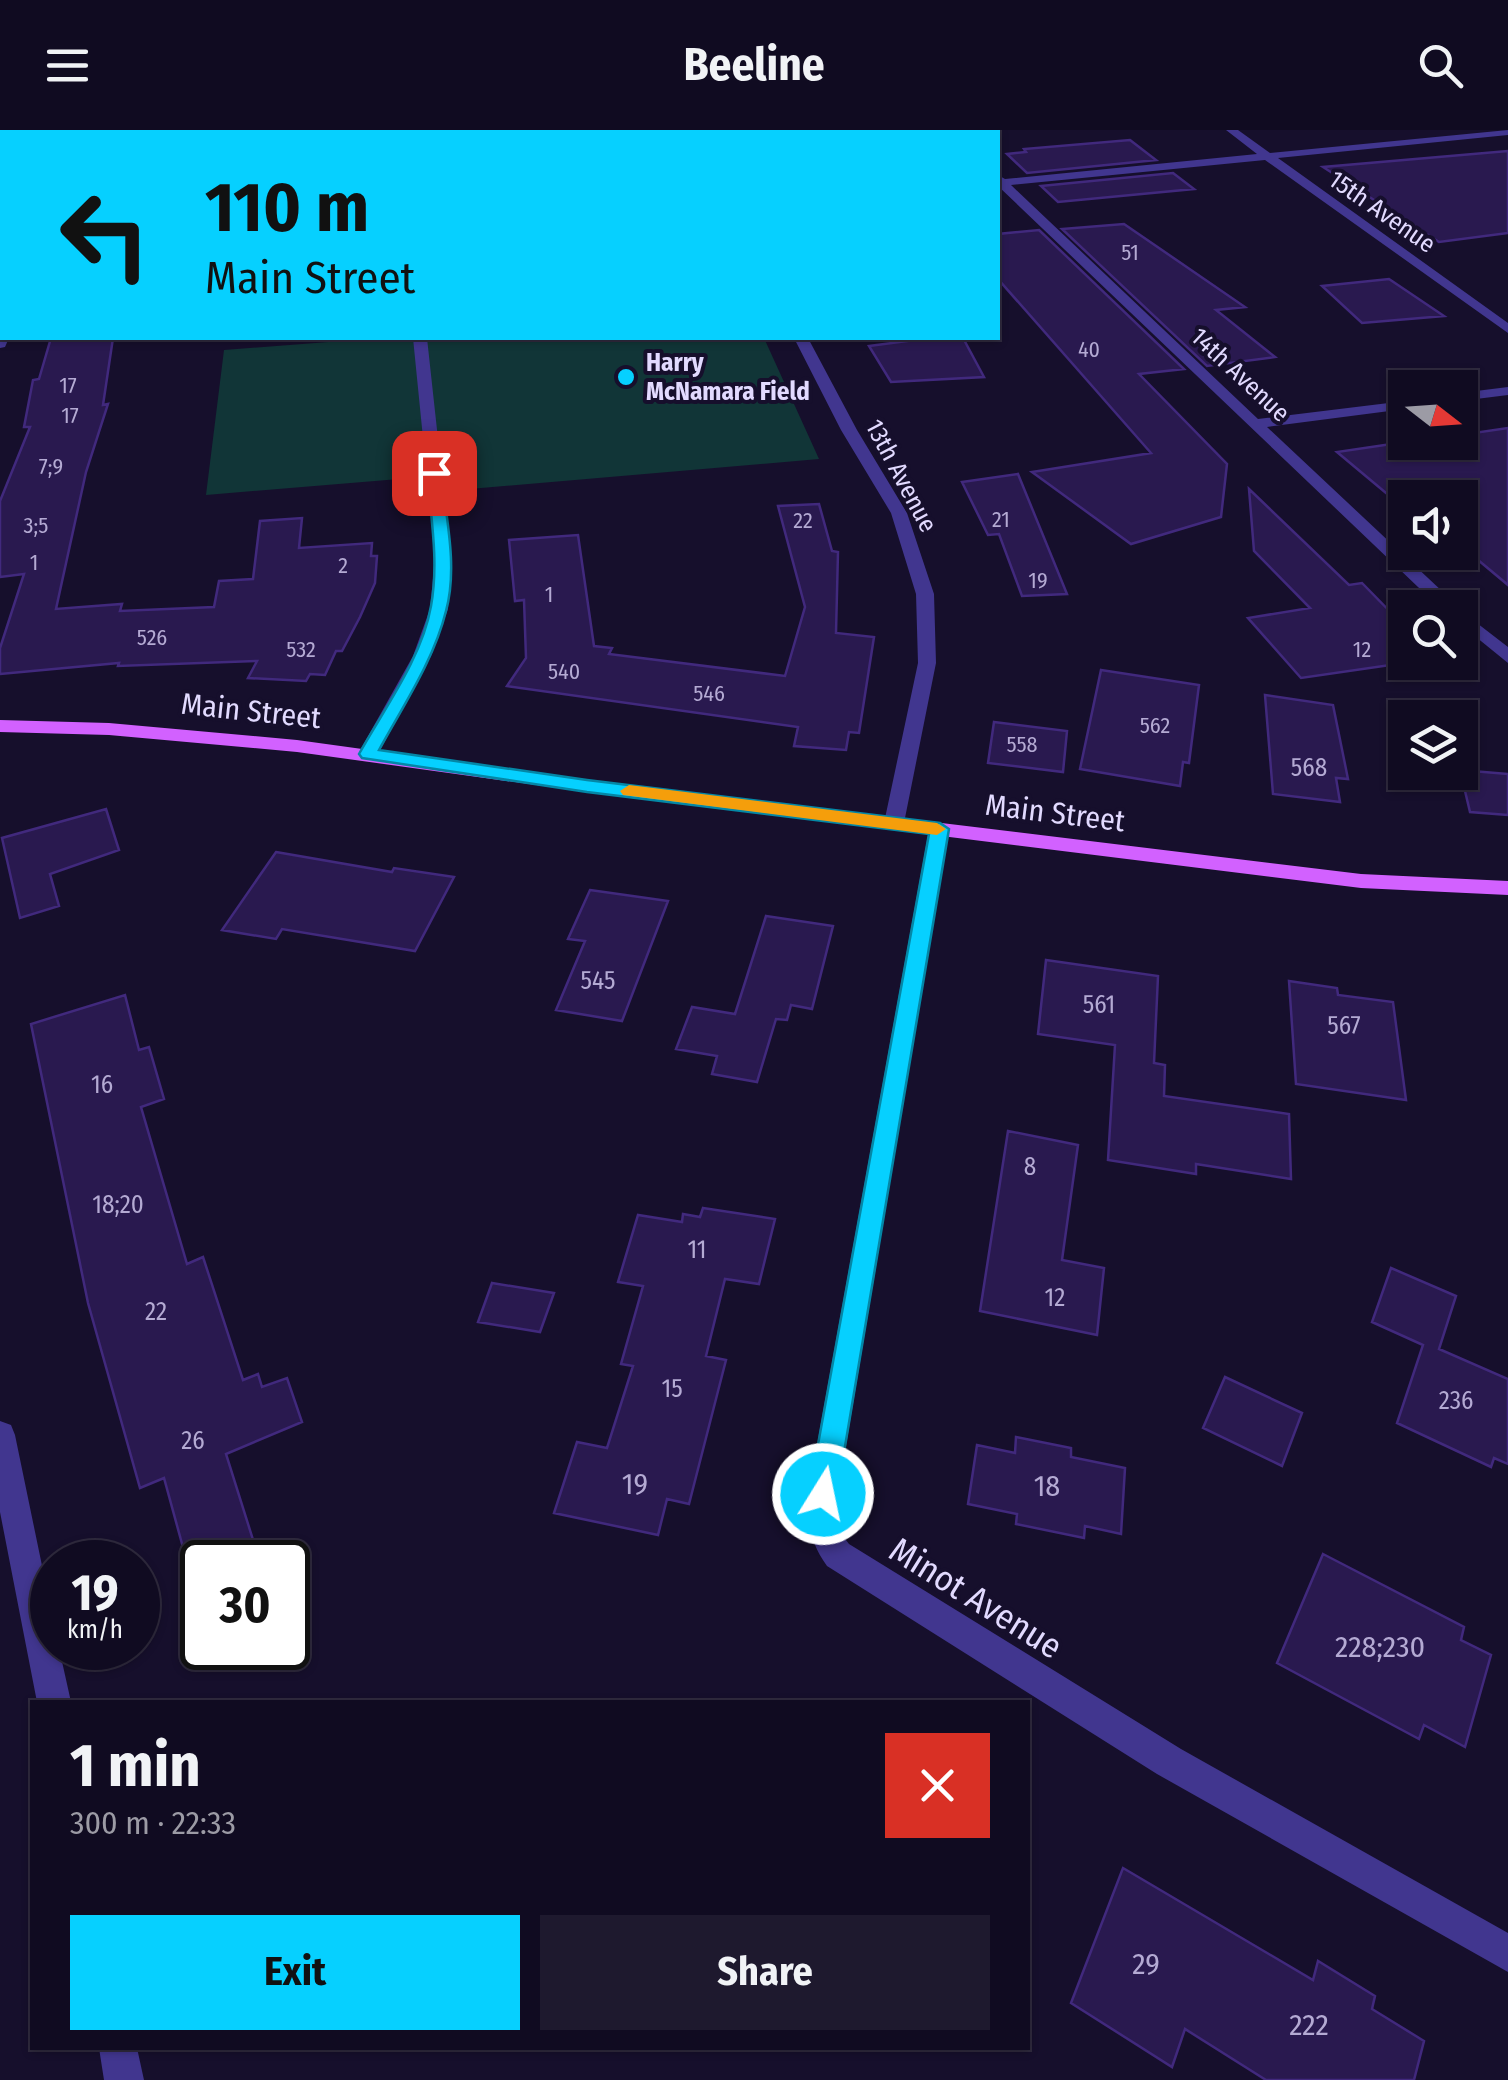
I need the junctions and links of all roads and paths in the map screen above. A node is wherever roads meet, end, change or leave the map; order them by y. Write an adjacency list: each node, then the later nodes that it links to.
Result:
1 (1231, 130): 3 (street, 15th Avenue)
2 (1508, 131): 3 (street)
3 (1264, 156): 4 (street); 6 (street, 15th Avenue)
4 (1000, 181)
5 (1000, 182): 12 (street, 14th Avenue)
6 (1508, 328)
7 (420, 340): 17 (street)
8 (802, 340): 18 (street, 13th Avenue)
9 (1508, 391): 10 (street)
10 (1478, 395)
11 (1388, 406): 12 (street)
12 (1256, 424): 13 (street, 14th Avenue)
13 (1433, 590)
14 (1478, 630): 15 (street)
15 (1508, 656)
16 (0, 726): 17 (main road, Main Street)
17 (368, 754): 18 (main road, Main Street)
18 (894, 823): 19 (main road, Main Street)
19 (940, 829): 20 (main road, Main Street); 23 (street, Minot Avenue)
20 (1508, 888)
21 (0, 1435): 22 (street)
22 (54, 1700)
23 (1508, 1953)
24 (118, 2050): 25 (street)
25 (124, 2080)

